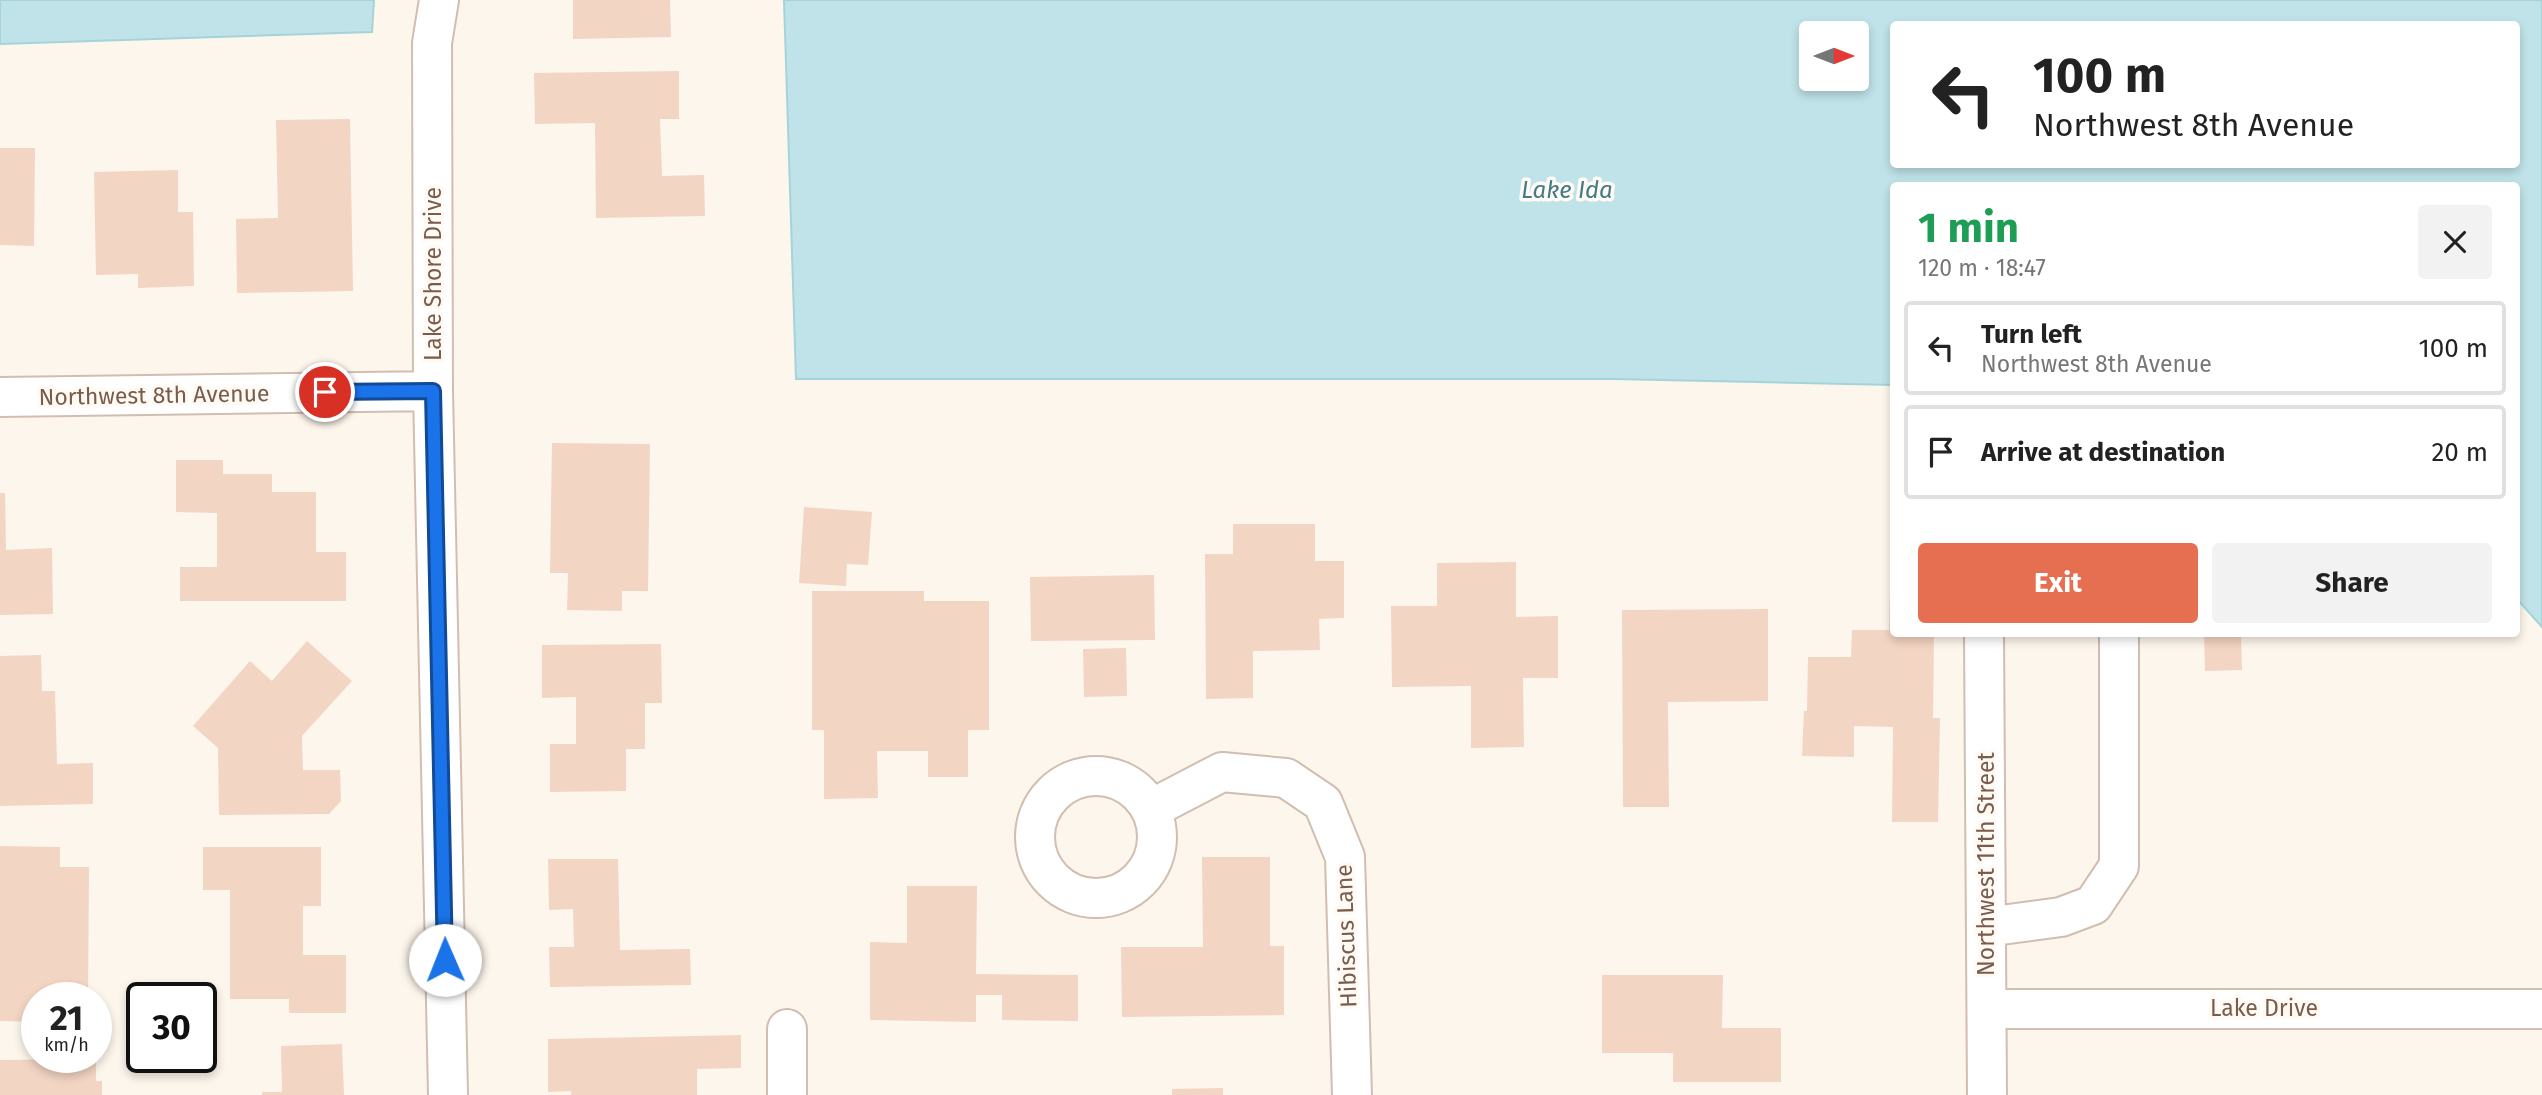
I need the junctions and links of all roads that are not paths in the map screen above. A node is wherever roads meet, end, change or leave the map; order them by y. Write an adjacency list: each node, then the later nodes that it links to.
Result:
1 (439, 0): 2 (street, Lake Shore Drive)
2 (433, 391): 3 (street, Northwest 8th Avenue); 11 (street, Lake Shore Drive)
3 (0, 397)
4 (1984, 637): 7 (street, Northwest 11th Street)
5 (2119, 637): 7 (street)
6 (1151, 808): 13 (street, Hibiscus Lane)
7 (1986, 927): 8 (street, Northwest 11th Street)
8 (1987, 1009): 9 (street, Lake Drive); 14 (street, Northwest 11th Street)
9 (2542, 1009)
10 (787, 1029): 12 (street)
11 (448, 1095)
12 (787, 1095)
13 (1352, 1095)
14 (1987, 1095)

